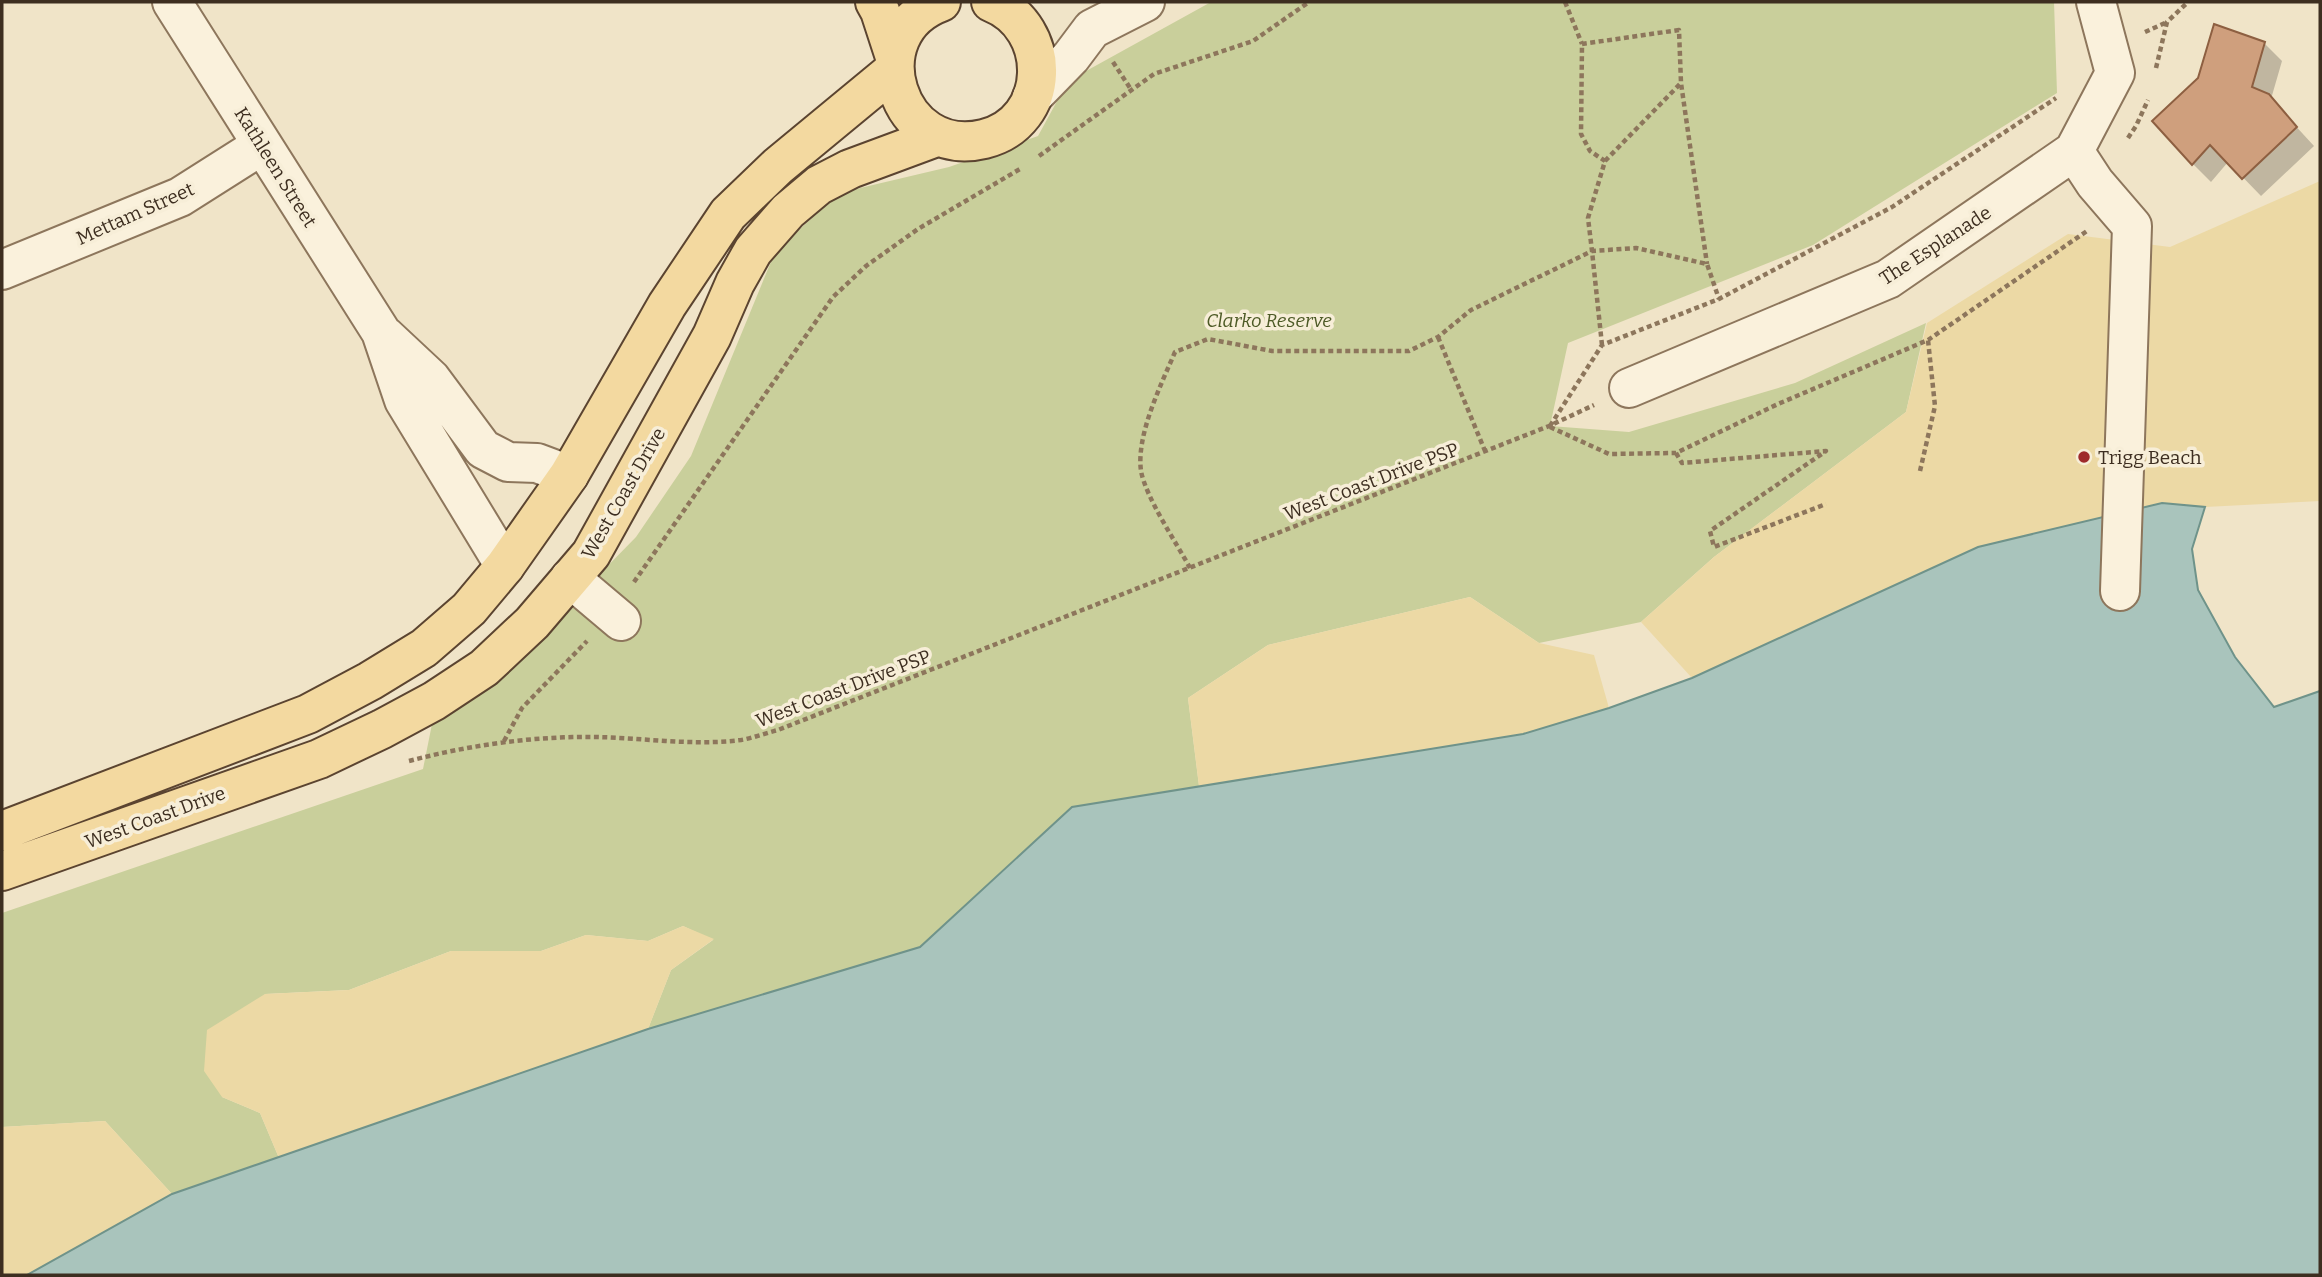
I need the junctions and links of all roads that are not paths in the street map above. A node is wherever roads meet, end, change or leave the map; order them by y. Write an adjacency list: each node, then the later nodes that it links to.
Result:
1 (172, 2): 10 (street, Kathleen Street)
2 (874, 2): 7 (main road)
3 (941, 2): 7 (main road)
4 (991, 2): 8 (main road)
5 (1145, 2): 8 (street)
6 (2096, 2): 11 (street, The Esplanade)
7 (894, 64): 9 (main road); 15 (main road, West Coast Drive)
8 (1032, 97): 9 (main road)
9 (939, 136): 17 (main road, West Coast Drive)
10 (262, 145): 12 (street, Mettam Street); 13 (street, Kathleen Street)
11 (2074, 150): 14 (street, The Esplanade); 18 (street)
12 (2, 270)
13 (381, 332): 15 (street, Kathleen Street); 16 (street, Kathleen Street)
14 (1629, 388)
15 (569, 475): 16 (main road, West Coast Drive)
16 (505, 566): 20 (main road, West Coast Drive)
17 (570, 578): 19 (street); 21 (main road, West Coast Drive)
18 (2119, 591)
19 (616, 618)
20 (2, 831)
21 (2, 871)

